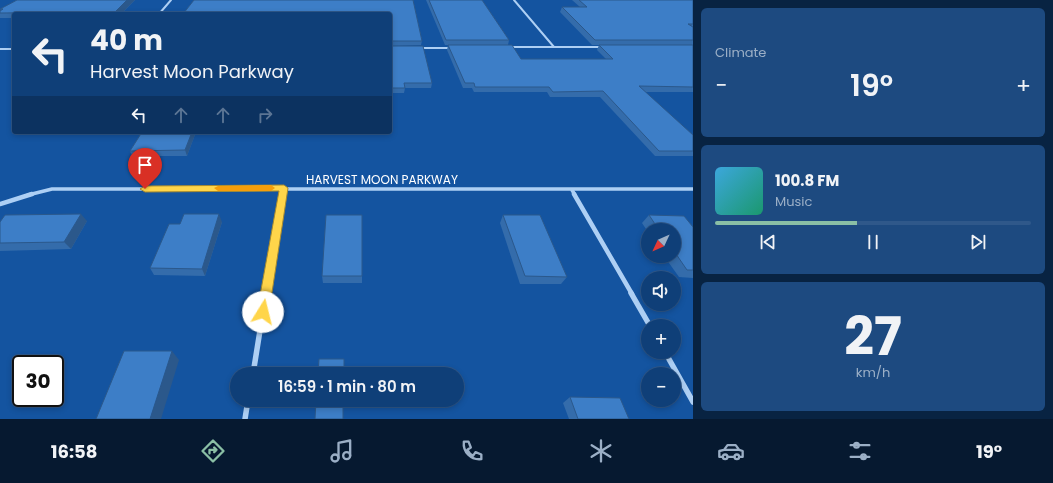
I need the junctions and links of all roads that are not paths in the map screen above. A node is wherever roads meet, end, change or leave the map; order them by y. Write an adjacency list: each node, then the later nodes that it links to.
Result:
1 (171, 0): 3 (street)
2 (514, 0): 5 (street)
3 (161, 12)
4 (507, 47): 5 (street)
5 (554, 47): 6 (street)
6 (608, 47)
7 (413, 48): 8 (street)
8 (460, 48)
9 (0, 49): 10 (street)
10 (12, 49)
11 (284, 188): 13 (street, HARVEST MOON PARKWAY); 14 (street, HARVEST MOON PARKWAY); 17 (street)
12 (693, 189): 13 (street, HARVEST MOON PARKWAY)
13 (572, 190): 15 (street)
14 (0, 204)
15 (646, 319)
16 (669, 359): 18 (street)
17 (254, 367)
18 (693, 402)
19 (247, 407): 20 (street)
20 (245, 419)

